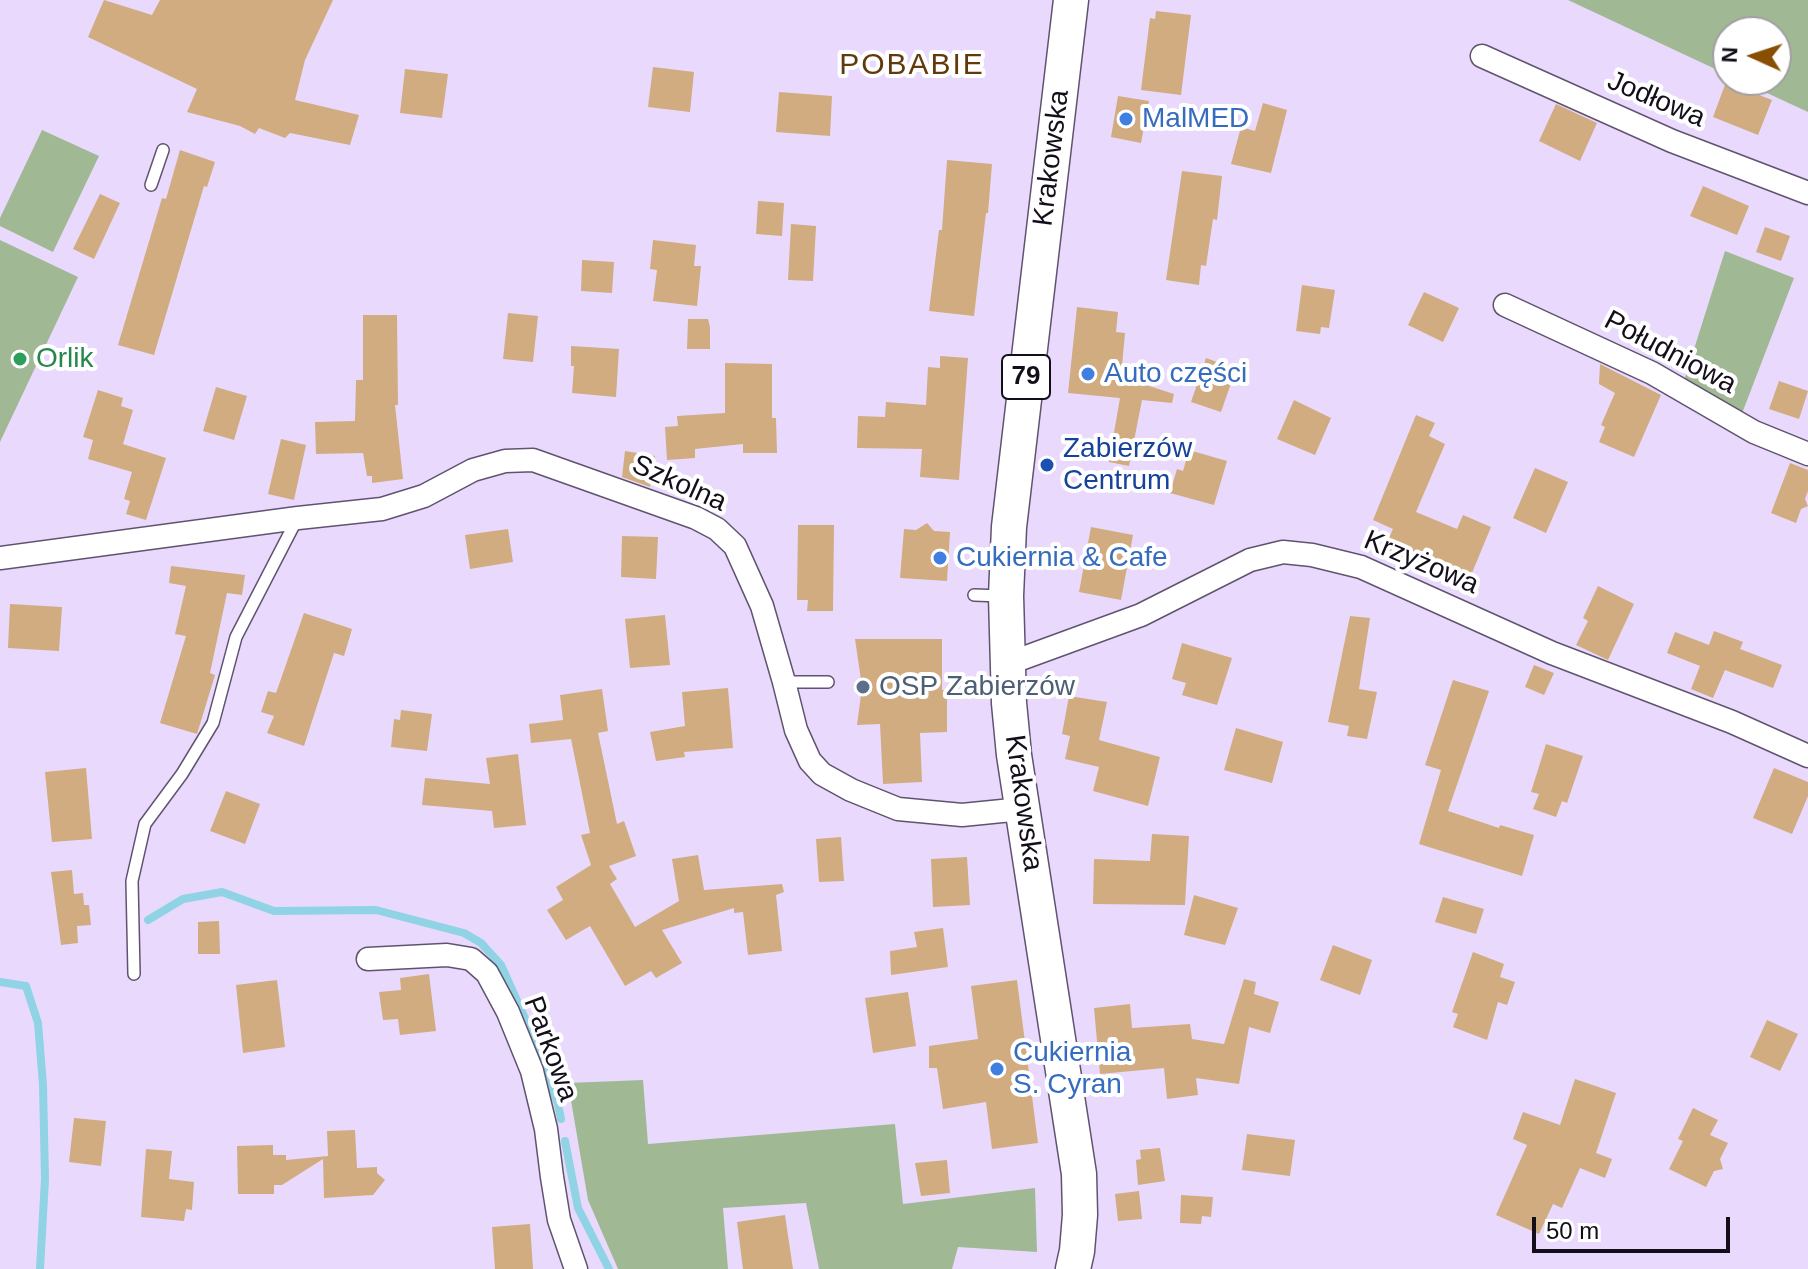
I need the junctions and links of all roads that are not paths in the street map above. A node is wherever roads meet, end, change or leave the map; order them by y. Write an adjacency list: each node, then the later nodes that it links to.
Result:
1 (1071, 0): 10 (main road, Krakowska / 79)
2 (1482, 56): 5 (street, Jodłowa)
3 (163, 150): 4 (lane)
4 (151, 185)
5 (1808, 193)
6 (1505, 305): 7 (street, Południowa)
7 (1808, 454)
8 (298, 518): 9 (street, Szkolna); 11 (street, Szkolna); 16 (lane)
9 (0, 558)
10 (1007, 664): 13 (street, Krzyżowa); 14 (main road, Krakowska / 79)
11 (784, 682): 12 (lane); 14 (street, Szkolna)
12 (828, 682)
13 (1808, 756)
14 (1022, 809): 18 (main road, Krakowska / 79)
15 (368, 959): 17 (street, Parkowa)
16 (134, 974)
17 (576, 1269)
18 (1073, 1269)

